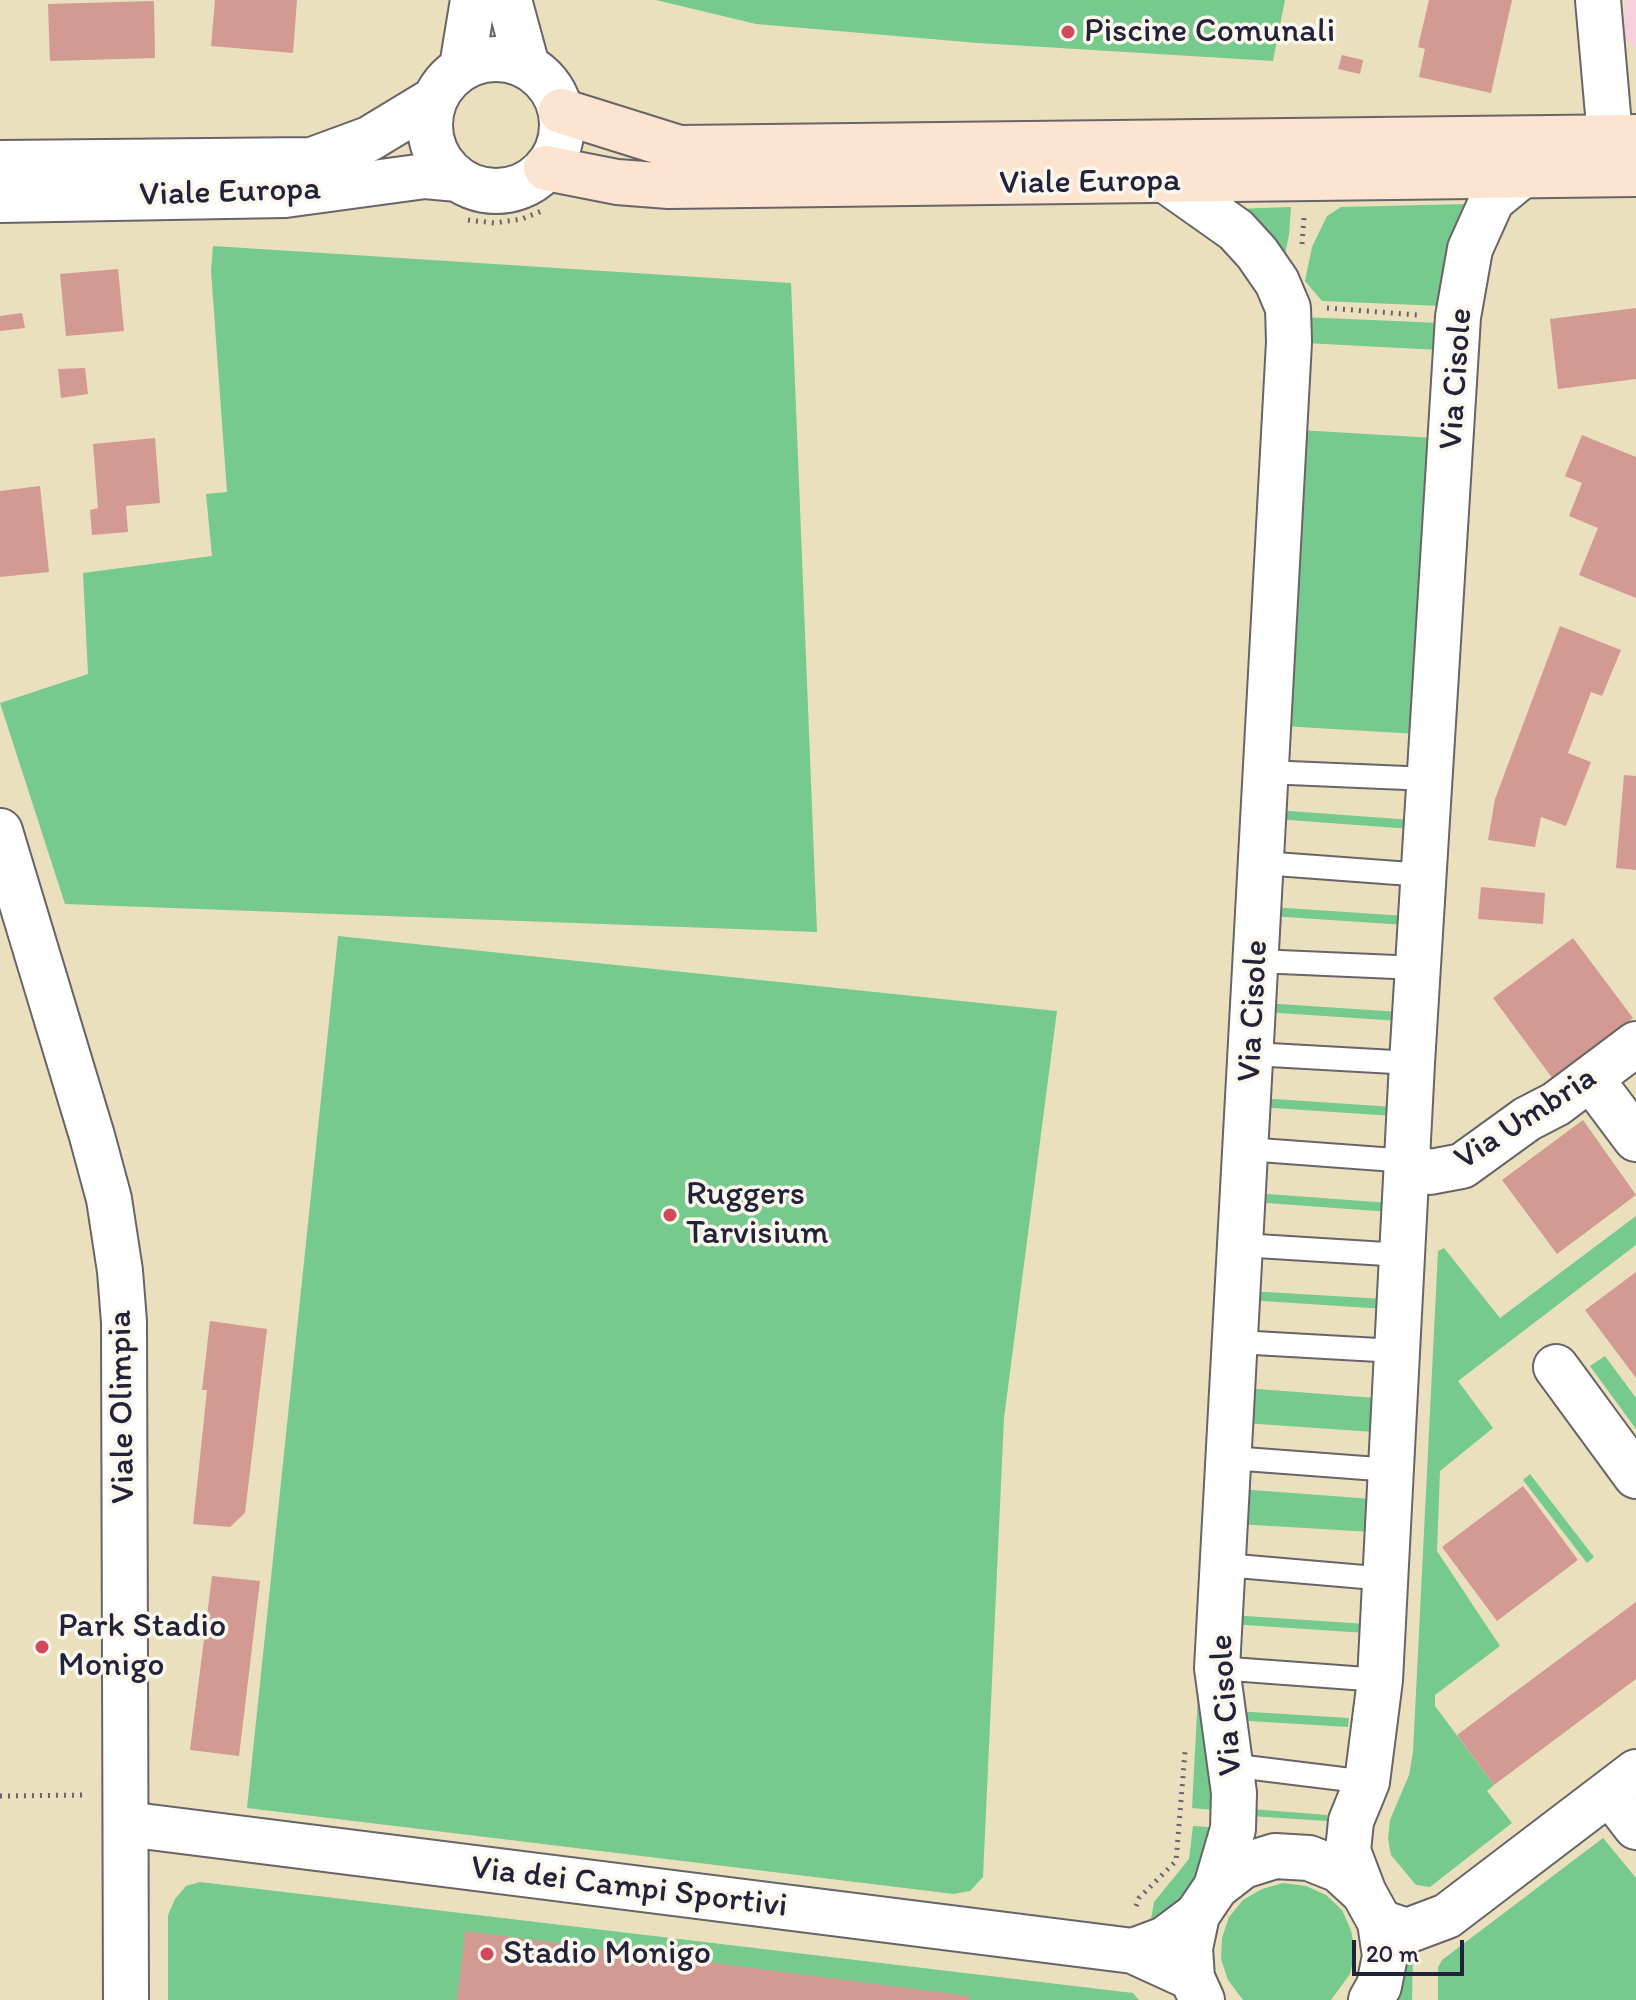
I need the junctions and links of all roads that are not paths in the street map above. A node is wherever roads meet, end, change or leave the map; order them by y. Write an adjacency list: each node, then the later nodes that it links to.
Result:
1 (473, 0): 5 (street)
2 (509, 0): 4 (street)
3 (1598, 0): 7 (street)
4 (527, 66): 5 (street, Viale Europa); 6 (street)
5 (449, 83): 8 (street, Viale Europa); 12 (street)
6 (561, 111): 7 (main road, Viale Europa); 9 (street)
7 (1623, 137)
8 (0, 163)
9 (546, 168): 12 (street, Viale Europa); 13 (main road, Viale Europa)
10 (1525, 173): 11 (main road, Viale Europa); 13 (main road, Viale Europa); 16 (street, Via Cisole)
11 (1636, 174)
12 (458, 179): 14 (street, Viale Europa)
13 (1168, 182): 15 (street, Via Cisole)
14 (0, 200)
15 (1266, 772): 16 (lane); 18 (street, Via Cisole)
16 (1429, 779): 19 (street, Via Cisole)
17 (0, 831): 44 (street, Viale Olimpia)
18 (1262, 863): 19 (lane); 20 (street, Via Cisole)
19 (1424, 875): 21 (street, Via Cisole)
20 (1257, 961): 21 (lane); 23 (street, Via Cisole)
21 (1418, 968): 24 (street, Via Cisole)
22 (1636, 1044): 25 (street, Via Umbria)
23 (1252, 1054): 24 (lane); 27 (street, Via Cisole)
24 (1412, 1063): 28 (street, Via Cisole)
25 (1591, 1079): 26 (street); 28 (street, Via Umbria)
26 (1636, 1139)
27 (1246, 1149): 28 (lane); 29 (street, Via Cisole)
28 (1409, 1165): 30 (street, Via Cisole)
29 (1241, 1245): 30 (lane); 31 (street, Via Cisole)
30 (1402, 1255): 32 (street, Via Cisole)
31 (1237, 1342): 32 (lane); 34 (street, Via Cisole)
32 (1396, 1351): 35 (street, Via Cisole)
33 (1556, 1367): 36 (street)
34 (1231, 1458): 35 (lane); 37 (street, Via Cisole)
35 (1391, 1470): 38 (street, Via Cisole)
36 (1636, 1476)
37 (1225, 1565): 38 (lane); 39 (street, Via Cisole)
38 (1387, 1579): 40 (street, Via Cisole)
39 (1217, 1668): 40 (lane); 41 (street, Via Cisole)
40 (1380, 1680): 42 (street, Via Cisole)
41 (1229, 1765): 42 (lane); 46 (street, Via Cisole)
42 (1367, 1782): 47 (street, Via Cisole)
43 (1623, 1782): 45 (street); 47 (street)
44 (126, 1824): 48 (street, Via dei Campi Sportivi); 51 (street, Viale Olimpia)
45 (1636, 1827)
46 (1207, 1901): 47 (street); 48 (street, Via dei Campi Sportivi); 50 (street, Via Cisole)
47 (1388, 1914): 49 (street, Via Cisole)
48 (1133, 1951): 50 (street, Via dei Campi Sportivi)
49 (1377, 1987)
50 (1197, 1989)
51 (126, 2000)

